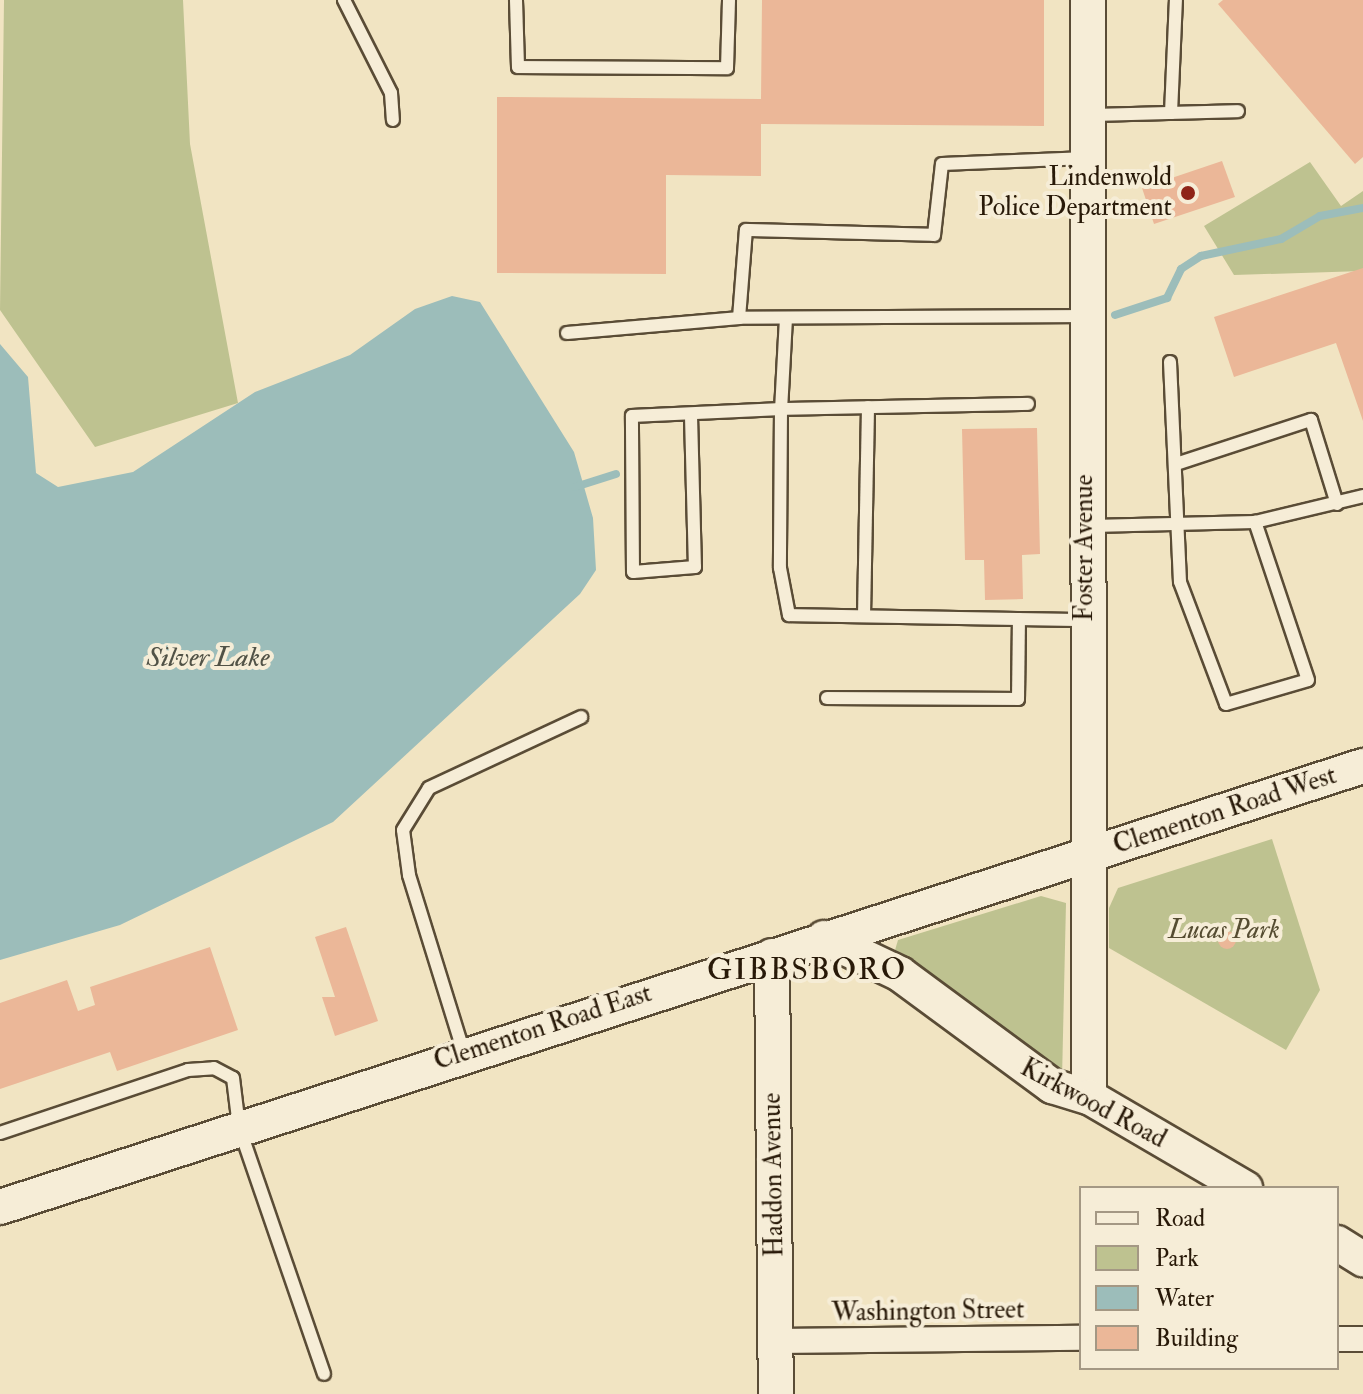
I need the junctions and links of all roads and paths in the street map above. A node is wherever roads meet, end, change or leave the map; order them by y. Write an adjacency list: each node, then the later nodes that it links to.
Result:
1 (344, 0): 9 (lane)
2 (516, 0): 3 (lane)
3 (729, 0)
4 (1088, 0): 8 (street, Foster Avenue)
5 (1176, 0): 7 (lane)
6 (1238, 111): 7 (lane)
7 (1171, 113): 8 (lane)
8 (1087, 115): 10 (street, Foster Avenue)
9 (393, 120)
10 (1087, 158): 11 (street, Foster Avenue); 12 (lane)
11 (1086, 316): 13 (lane); 25 (street, Foster Avenue)
12 (739, 318): 13 (lane); 14 (lane)
13 (786, 318): 18 (lane)
14 (567, 333)
15 (1170, 362): 20 (lane)
16 (1028, 404): 17 (lane)
17 (868, 407): 18 (lane); 26 (lane)
18 (781, 409): 19 (lane); 26 (lane)
19 (691, 416): 19 (lane)
20 (1176, 464): 22 (lane); 23 (lane)
21 (1363, 496): 22 (lane)
22 (1337, 504): 24 (lane)
23 (1173, 519): 24 (lane); 24 (lane); 25 (lane)
24 (1255, 522)
25 (1085, 527): 28 (street, Foster Avenue)
26 (864, 616): 27 (lane)
27 (1019, 619): 28 (lane); 29 (lane)
28 (1085, 620): 32 (street, Foster Avenue)
29 (827, 698)
30 (581, 717): 35 (lane)
31 (1363, 766): 32 (street, Clementon Road West)
32 (1088, 857): 33 (street, Clementon Road East); 36 (street, Foster Avenue)
33 (824, 938): 34 (street, Clementon Road East); 36 (street, Kirkwood Road)
34 (772, 956): 35 (street, Clementon Road East); 46 (street, Haddon Avenue)
35 (464, 1053): 37 (street, Clementon Road East)
36 (1089, 1097): 39 (street, Kirkwood Road)
37 (239, 1127): 38 (lane); 40 (street, Clementon Road East); 47 (lane)
38 (0, 1133)
39 (1242, 1186)
40 (0, 1207)
41 (1339, 1244): 42 (street)
42 (1363, 1259)
43 (1079, 1338): 46 (street, Washington Street)
44 (1339, 1339): 45 (street)
45 (1363, 1339)
46 (776, 1341): 48 (street, Haddon Avenue)
47 (324, 1374)
48 (776, 1394)

